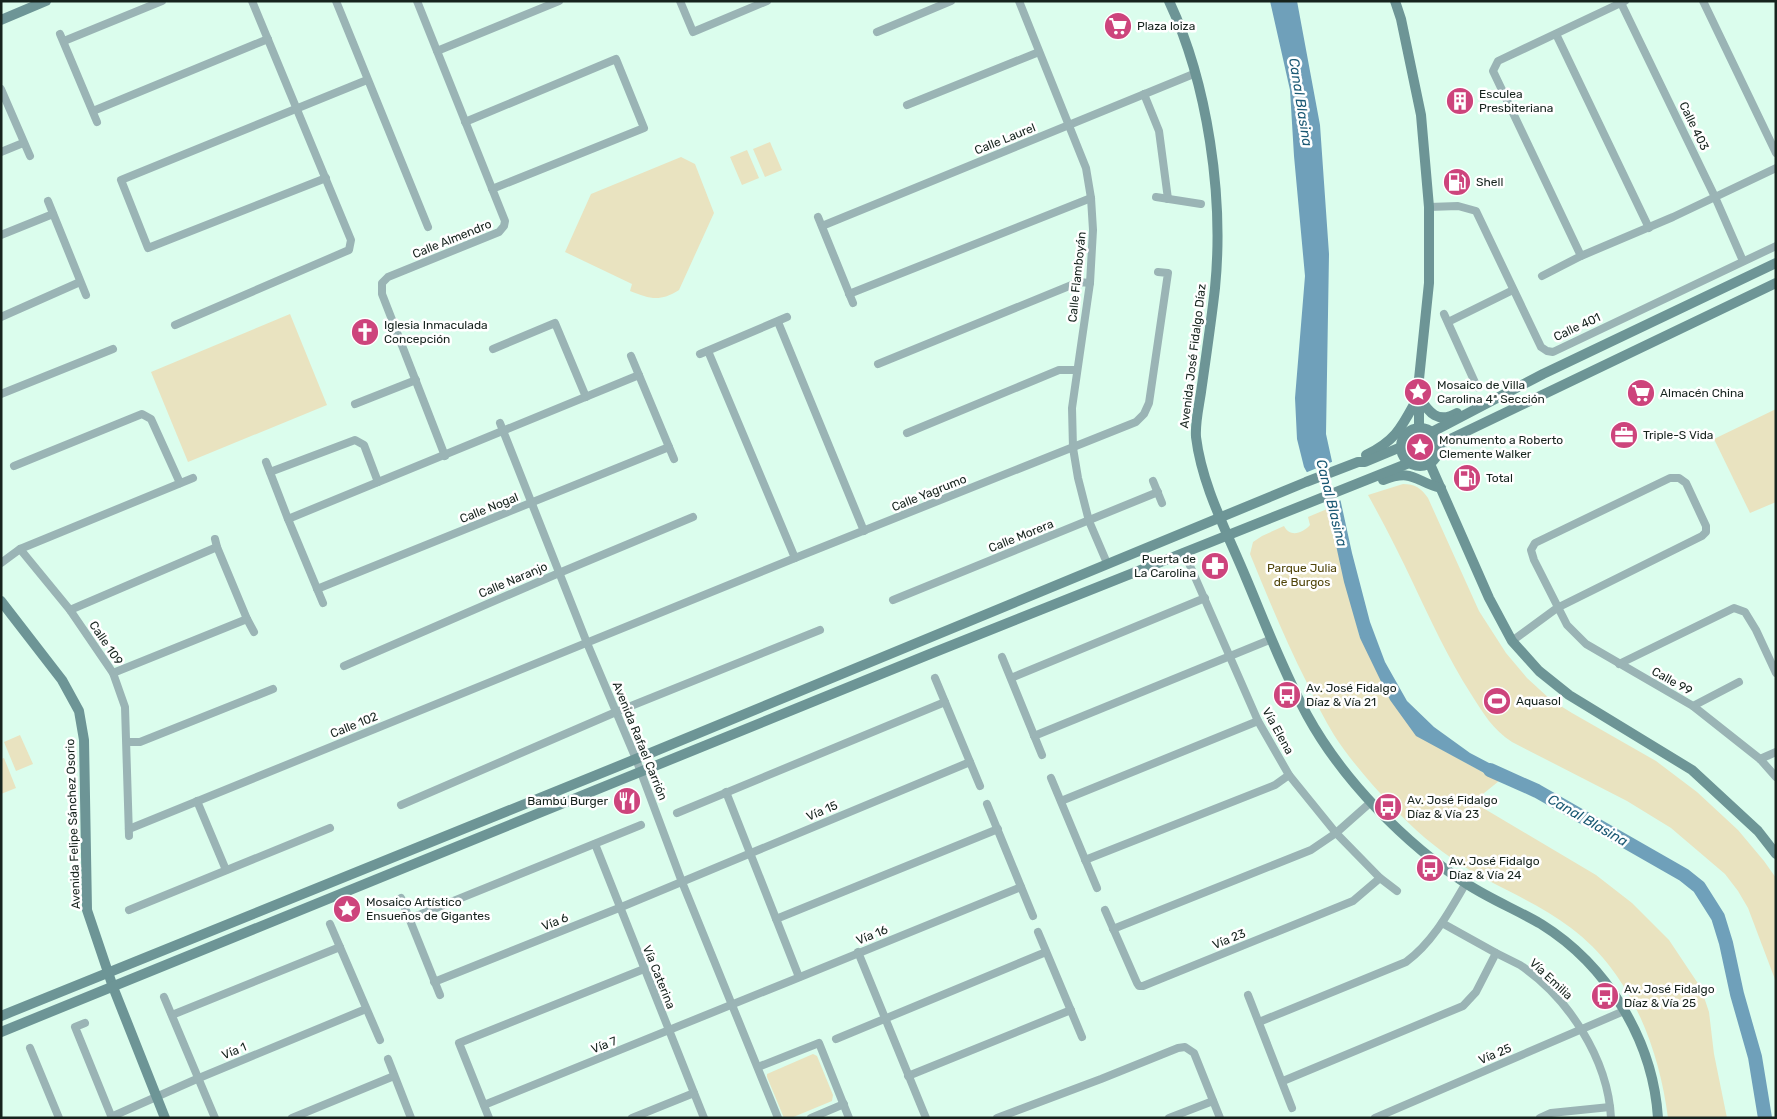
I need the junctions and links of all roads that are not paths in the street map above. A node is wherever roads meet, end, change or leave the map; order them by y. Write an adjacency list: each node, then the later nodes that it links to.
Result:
1 (46, 1): 15 (main road)
2 (162, 1): 27 (street)
3 (252, 1): 18 (street)
4 (336, 1): 22 (street)
5 (416, 1): 19 (street, Calle Almendro)
6 (559, 1): 19 (street)
7 (680, 1): 8 (street)
8 (767, 1)
9 (951, 1): 16 (street)
10 (1019, 1): 20 (street, Calle Flamboyán)
11 (1170, 1): 21 (main road, Avenida José Fidalgo Díaz)
12 (1395, 1): 44 (main road)
13 (1703, 1): 33 (street)
14 (1623, 2): 17 (street); 39 (street, Calle 403)
15 (1, 20)
16 (877, 32)
17 (1556, 34): 49 (street); 52 (street)
18 (268, 39): 26 (street); 27 (street)
19 (437, 51): 29 (street, Calle Almendro)
20 (1039, 52): 25 (street); 30 (street, Calle Flamboyán)
21 (1196, 73): 24 (street, Calle Laurel); 109 (main road, Avenida José Fidalgo Díaz)
22 (367, 80): 26 (street); 47 (street)
23 (1, 89): 31 (street)
24 (1144, 94): 30 (street, Calle Laurel); 41 (street)
25 (907, 105)
26 (297, 108): 36 (street); 36 (street)
27 (93, 111): 28 (street)
28 (97, 122)
29 (465, 122): 37 (street, Calle Almendro); 37 (street)
30 (1069, 125): 40 (street, Calle Flamboyán); 48 (street, Calle Laurel)
31 (23, 143): 32 (street); 34 (street)
32 (1, 152)
33 (1776, 153)
34 (30, 156)
35 (1776, 168): 39 (street)
36 (326, 178): 69 (street)
37 (492, 189): 76 (street, Calle Almendro)
38 (1156, 197): 41 (street)
39 (1715, 197): 49 (street); 53 (street, Calle 403)
40 (1091, 198): 59 (street, Calle Flamboyán); 61 (street)
41 (1168, 199): 43 (street)
42 (48, 201): 45 (street)
43 (1201, 204)
44 (1429, 207): 60 (street, Calle 401); 79 (main road)
45 (53, 214): 50 (street); 57 (street)
46 (818, 217): 48 (street)
47 (428, 226)
48 (822, 226): 61 (street)
49 (1649, 228): 52 (street)
50 (1, 235)
51 (1776, 246): 53 (street, Calle 401)
52 (1581, 256): 56 (street)
53 (1743, 261): 60 (street, Calle 401)
54 (1776, 262): 82 (main road)
55 (1158, 272): 91 (street, Calle Yagrumo)
56 (1542, 276)
57 (80, 282): 62 (street); 65 (street)
58 (1776, 282): 88 (main road)
59 (1090, 283): 73 (street); 74 (street, Calle Flamboyán)
60 (1514, 290): 68 (street)
61 (850, 294): 63 (street)
62 (86, 295)
63 (853, 303)
64 (1444, 314): 68 (street)
65 (1, 316)
66 (787, 317): 67 (street)
67 (778, 322): 113 (street); 117 (street)
68 (1448, 322): 77 (street)
69 (175, 324)
70 (492, 349): 80 (street)
71 (113, 350): 78 (street)
72 (631, 356): 75 (street)
73 (878, 364)
74 (1077, 370): 87 (street); 91 (street, Calle Flamboyán)
75 (639, 375): 80 (street); 89 (street)
76 (416, 380): 81 (street); 92 (street, Calle Almendro)
77 (1477, 387)
78 (5, 393)
79 (1419, 396): 82 (main road); 84 (main road); 96 (main road)
80 (586, 397): 85 (street)
81 (355, 404)
82 (1486, 404): 86 (main road)
83 (500, 423): 85 (street, Avenida Rafael Carrión)
84 (1419, 428): 86 (main road); 90 (main road)
85 (504, 431): 92 (street); 108 (street, Avenida Rafael Carrión)
86 (1432, 432): 88 (main road)
87 (907, 433)
88 (1440, 444): 97 (main road)
89 (669, 447): 93 (street); 108 (street, Calle Nogal)
90 (1401, 447): 95 (main road); 96 (main road)
91 (1073, 448): 112 (street, Calle Flamboyán); 113 (street, Calle Yagrumo)
92 (445, 456): 101 (street)
93 (674, 459)
94 (266, 462): 99 (street)
95 (1409, 462): 97 (main road); 104 (main road)
96 (1354, 463): 109 (main road)
97 (1430, 464): 105 (main road)
98 (14, 466): 103 (street)
99 (270, 472): 101 (street); 111 (street)
100 (193, 478): 103 (street)
101 (378, 482): 111 (street)
102 (1153, 482): 106 (street)
103 (180, 484): 115 (street)
104 (1357, 486): 105 (main road); 114 (main road)
105 (1441, 488): 132 (main road)
106 (1158, 492): 107 (street); 112 (street, Calle Morera)
107 (1162, 502)
108 (532, 503): 120 (street, Avenida Rafael Carrión); 121 (street, Calle Nogal)
109 (1221, 517): 114 (main road, Avenida José Fidalgo Díaz); 119 (main road)
110 (693, 518): 120 (street, Calle Naranjo)
111 (288, 519): 121 (street)
112 (1089, 520): 119 (street, Calle Flamboyán); 123 (street, Calle Morera)
113 (864, 531): 117 (street, Calle Yagrumo)
114 (1228, 536): 116 (main road); 131 (main road, Avenida José Fidalgo Díaz)
115 (20, 548): 118 (street); 127 (street, Calle 109)
116 (1184, 552): 122 (street, Vía Elena); 155 (main road)
117 (795, 558): 133 (street, Calle Yagrumo)
118 (1, 563)
119 (1107, 563): 152 (main road)
120 (559, 573): 133 (street, Avenida Rafael Carrión); 137 (street, Calle Naranjo)
121 (317, 589): 125 (street)
122 (1205, 598): 134 (street, Vía Elena); 141 (street)
123 (893, 600)
124 (1, 601): 199 (main road, Avenida Felipe Sánchez Osorio)
125 (323, 603)
126 (1557, 608): 126 (street, Calle 99); 132 (street); 136 (street, Calle 99)
127 (70, 610): 128 (street); 138 (street, Calle 109)
128 (247, 619): 130 (street); 138 (street)
129 (820, 630): 146 (street)
130 (254, 632)
131 (1272, 639): 134 (street); 163 (main road, Avenida José Fidalgo Díaz)
132 (1512, 641): 174 (main road)
133 (587, 643): 146 (street, Avenida Rafael Carrión); 162 (street, Calle 102)
134 (1229, 656): 147 (street, Vía Elena); 148 (street)
135 (1002, 657): 141 (street)
136 (1619, 664): 139 (street); 145 (street, Calle 99)
137 (344, 666)
138 (114, 673): 149 (street, Calle 109)
139 (1776, 673)
140 (935, 678): 144 (street)
141 (1012, 678): 148 (street)
142 (1739, 682): 145 (street)
143 (273, 689): 149 (street)
144 (945, 702): 154 (street); 160 (street)
145 (1693, 706): 153 (street, Calle 99)
146 (616, 712): 152 (street, Avenida Rafael Carrión); 165 (street)
147 (1258, 721): 156 (street, Vía Elena); 161 (street)
148 (1034, 736): 151 (street)
149 (127, 742): 170 (street, Calle 109)
150 (1776, 752): 153 (street)
151 (1042, 755)
152 (636, 759): 155 (street, Avenida Rafael Carrión); 199 (main road)
153 (1760, 759): 157 (street, Calle 99)
154 (970, 762): 159 (street); 173 (street, Vía 15)
155 (641, 772): 178 (street, Avenida Rafael Carrión); 202 (main road)
156 (1289, 774): 171 (street, Vía Elena); 175 (street)
157 (1776, 777)
158 (1051, 778): 161 (street)
159 (980, 786)
160 (726, 792): 166 (street); 173 (street)
161 (1061, 801): 175 (street)
162 (197, 802): 170 (street, Calle 102); 176 (street)
163 (1371, 802): 171 (street); 179 (main road, Avenida José Fidalgo Díaz)
164 (987, 804): 169 (street)
165 (401, 805)
166 (677, 813)
167 (641, 825): 172 (street)
168 (330, 828): 176 (street)
169 (998, 829): 180 (street); 188 (street)
170 (129, 833)
171 (1336, 833): 177 (street, Vía Elena); 192 (street)
172 (595, 844): 184 (street, Vía Caterina); 189 (street)
173 (750, 854): 178 (street, Vía 15); 188 (street)
174 (1776, 854)
175 (1085, 860): 181 (street)
176 (226, 870): 185 (street)
177 (1380, 878): 182 (street, Vía Elena); 192 (street, Vía 23)
178 (682, 882): 184 (street, Vía 6); 206 (street, Avenida Rafael Carrión)
179 (1466, 883): 190 (street); 209 (main road, Avenida José Fidalgo Díaz)
180 (1021, 887): 187 (street); 195 (street, Vía 16)
181 (1097, 888)
182 (1397, 891)
183 (401, 898): 189 (street)
184 (619, 908): 198 (street, Vía Caterina); 201 (street, Vía 6)
185 (129, 910)
186 (1105, 910): 192 (street, Vía 23)
187 (1033, 916)
188 (776, 918): 200 (street)
189 (409, 919): 201 (street)
190 (1442, 923): 197 (street, Vía Emilia); 213 (street)
191 (330, 924): 194 (street)
192 (1113, 929)
193 (1038, 932): 196 (street)
194 (340, 947): 207 (street); 210 (street)
195 (858, 952): 200 (street, Vía 16); 212 (street)
196 (1046, 952): 208 (street); 212 (street)
197 (1496, 953): 215 (street, Vía Emilia); 227 (street)
198 (644, 969): 217 (street, Vía Caterina); 232 (street)
199 (109, 974): 202 (main road, Avenida Felipe Sánchez Osorio); 211 (main road)
200 (799, 977): 206 (street, Vía 16)
201 (434, 982): 204 (street)
202 (113, 986): 216 (main road); 229 (main road, Avenida Felipe Sánchez Osorio)
203 (1248, 994): 213 (street)
204 (440, 995)
205 (164, 997): 210 (street)
206 (732, 1004): 217 (street, Vía 7); 223 (street, Avenida Rafael Carrión)
207 (366, 1009): 220 (street); 226 (street, Vía 1)
208 (1071, 1010): 218 (street); 225 (street)
209 (1624, 1011): 215 (street, Vía 25); 254 (main road, Avenida José Fidalgo Díaz)
210 (172, 1015): 226 (street)
211 (1, 1016)
212 (885, 1018): 219 (street); 225 (street)
213 (1259, 1022): 227 (street)
214 (85, 1023): 235 (street)
215 (1581, 1029): 233 (street, Vía Emilia); 251 (street, Vía 25)
216 (1, 1032)
217 (670, 1032): 228 (street, Vía Caterina); 232 (street, Vía 7)
218 (1082, 1037)
219 (836, 1039)
220 (380, 1040)
221 (42, 1050): 236 (street)
222 (388, 1059): 224 (street)
223 (758, 1067): 231 (street); 244 (street, Avenida Rafael Carrión)
224 (394, 1076): 239 (street); 240 (street)
225 (908, 1076): 247 (street)
226 (199, 1078): 229 (street, Vía 1); 238 (street)
227 (1282, 1081): 234 (street)
228 (694, 1093): 242 (street); 243 (street, Vía Caterina)
229 (156, 1096): 235 (street, Vía 1); 237 (main road, Avenida Felipe Sánchez Osorio)
230 (1213, 1101): 248 (street); 249 (street); 250 (street)
231 (844, 1104): 245 (street); 246 (street)
232 (484, 1105): 241 (street)
233 (1610, 1107): 252 (street); 253 (street, Vía Emilia)
234 (1292, 1108)
235 (112, 1117)
236 (58, 1118)
237 (165, 1118)
238 (215, 1118)
239 (292, 1118)
240 (412, 1118)
241 (489, 1118)
242 (632, 1118)
243 (704, 1118)
244 (778, 1118)
245 (811, 1118)
246 (849, 1118)
247 (926, 1118)
248 (997, 1118)
249 (1169, 1118)
250 (1220, 1118)
251 (1375, 1118)
252 (1540, 1118)
253 (1611, 1118)
254 (1658, 1118)

